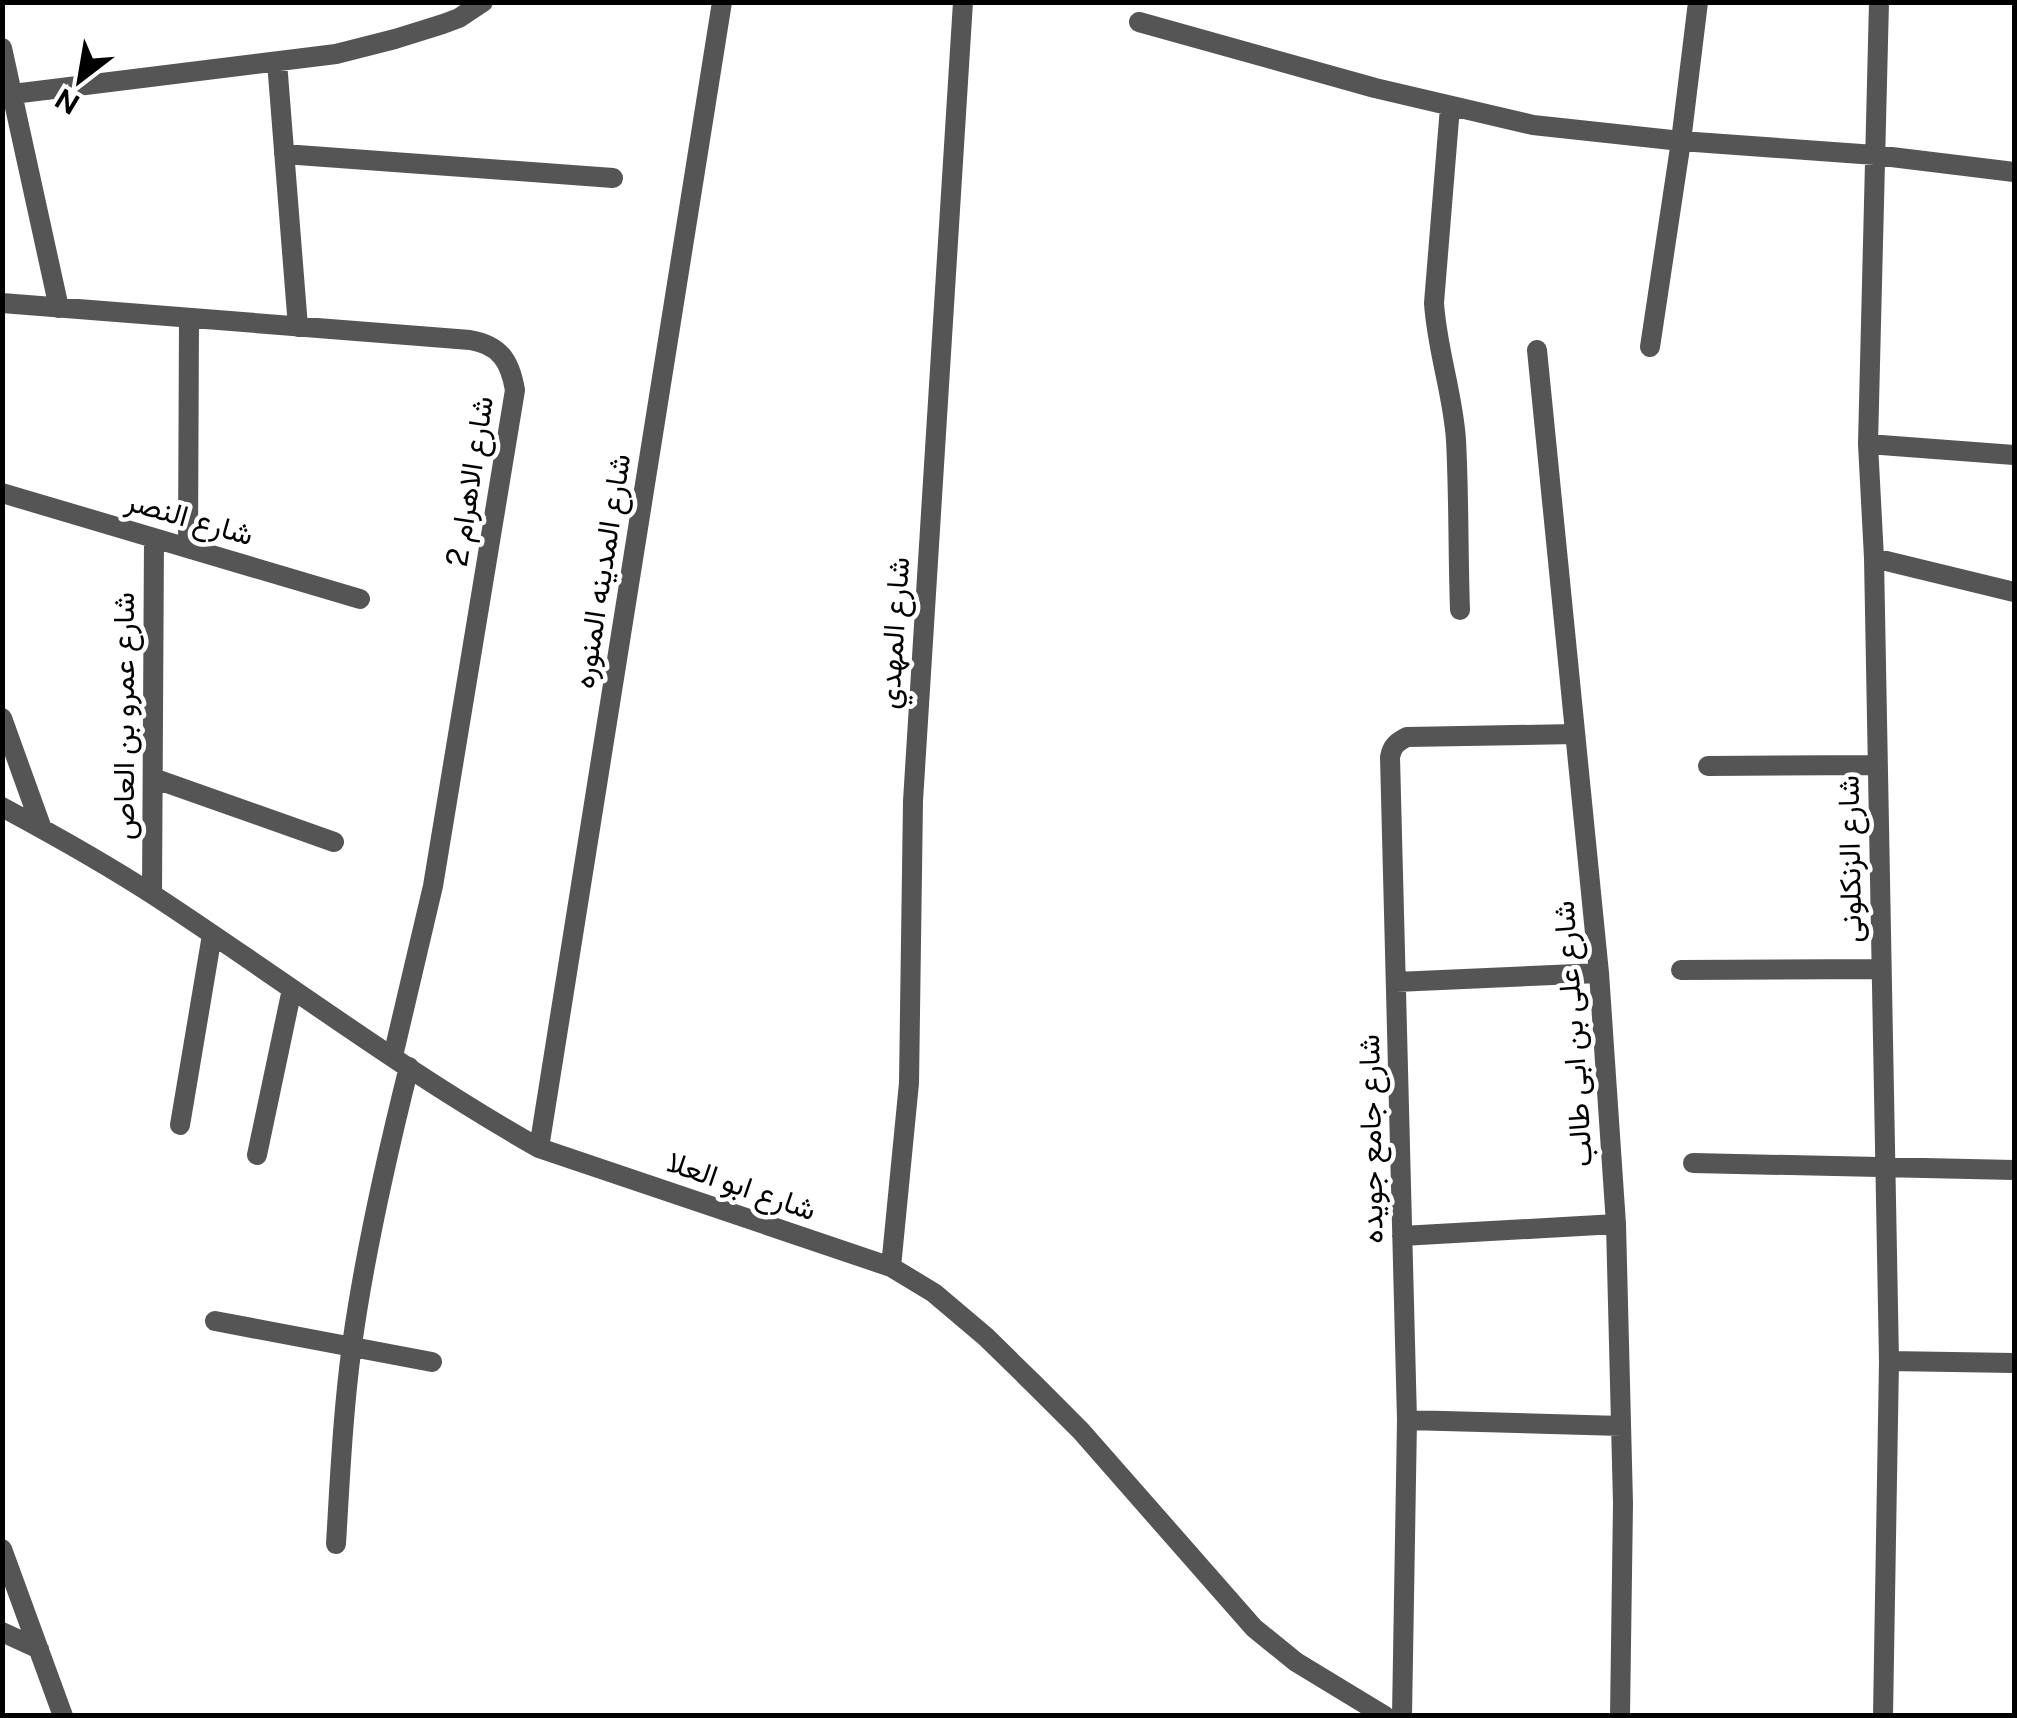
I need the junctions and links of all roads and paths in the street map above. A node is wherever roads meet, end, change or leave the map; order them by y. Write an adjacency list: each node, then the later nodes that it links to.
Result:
1 (483, 2): 8 (street)
2 (722, 2): 48 (street, شارع المدينه المنوره)
3 (963, 2): 55 (street, شارع المهدي)
4 (1698, 2): 11 (street)
5 (1879, 2): 13 (street, شارع الزنكلونى)
6 (1140, 22): 10 (street)
7 (2, 48): 9 (street)
8 (277, 62): 9 (street); 12 (street)
9 (14, 94): 17 (street)
10 (1450, 107): 11 (street); 30 (street)
11 (1681, 142): 13 (street); 20 (street)
12 (284, 154): 15 (street); 19 (street)
13 (1875, 155): 14 (street); 22 (street, شارع الزنكلونى)
14 (2014, 172)
15 (613, 178)
16 (2, 304): 17 (street, شارع الاهرام 2)
17 (59, 308): 18 (street, شارع الاهرام 2)
18 (189, 318): 19 (street, شارع الاهرام 2); 26 (street)
19 (298, 327): 46 (street, شارع الاهرام 2)
20 (1650, 347)
21 (1537, 350): 32 (street, شارع على بن ابى طالب)
22 (1868, 444): 23 (street); 27 (street, شارع الزنكلونى)
23 (2014, 455)
24 (2, 494): 25 (street, شارع النصر)
25 (154, 538): 26 (street, شارع النصر); 35 (street, شارع عمرو بن العاص)
26 (188, 548): 29 (street, شارع النصر)
27 (1874, 558): 28 (street); 33 (street, شارع الزنكلونى)
28 (2014, 592)
29 (360, 599)
30 (1460, 610)
31 (2, 718): 37 (street)
32 (1575, 734): 43 (street, شارع على بن ابى طالب); 44 (street, شارع جامع جويده)
33 (1878, 765): 34 (street); 41 (street, شارع الزنكلونى)
34 (1708, 766)
35 (153, 778): 38 (street); 39 (street, شارع عمرو بن العاص)
36 (2, 807): 37 (street, شارع ابو العلا)
37 (42, 828): 39 (street, شارع ابو العلا)
38 (334, 842)
39 (152, 894): 40 (street, شارع ابو العلا)
40 (212, 935): 45 (street, شارع ابو العلا); 47 (street)
41 (1881, 968): 42 (street); 51 (street, شارع الزنكلونى)
42 (1682, 970)
43 (1599, 974): 44 (street); 53 (street, شارع على بن ابى طالب)
44 (1396, 982): 54 (street, شارع جامع جويده)
45 (292, 989): 46 (street, شارع ابو العلا); 49 (street)
46 (401, 1062): 48 (street, شارع ابو العلا); 57 (street)
47 (180, 1125)
48 (539, 1148): 55 (street, شارع ابو العلا)
49 (257, 1155)
50 (1693, 1164): 51 (street)
51 (1885, 1168): 52 (street); 58 (street, شارع الزنكلونى)
52 (2014, 1170)
53 (1616, 1224): 54 (street); 62 (street, شارع على بن ابى طالب)
54 (1402, 1236): 61 (street, شارع جامع جويده)
55 (891, 1266): 68 (street, شارع ابو العلا)
56 (215, 1321): 57 (street)
57 (352, 1347): 59 (street); 63 (street)
58 (1889, 1361): 60 (street); 71 (street, شارع الزنكلونى)
59 (432, 1362)
60 (2014, 1363)
61 (1408, 1420): 62 (street); 69 (street, شارع جامع جويده)
62 (1621, 1426): 70 (street, شارع على بن ابى طالب)
63 (336, 1544)
64 (2, 1549): 66 (street)
65 (2, 1632): 66 (street)
66 (39, 1649): 67 (street)
67 (63, 1716)
68 (1385, 1716)
69 (1402, 1716)
70 (1620, 1716)
71 (1883, 1716)

